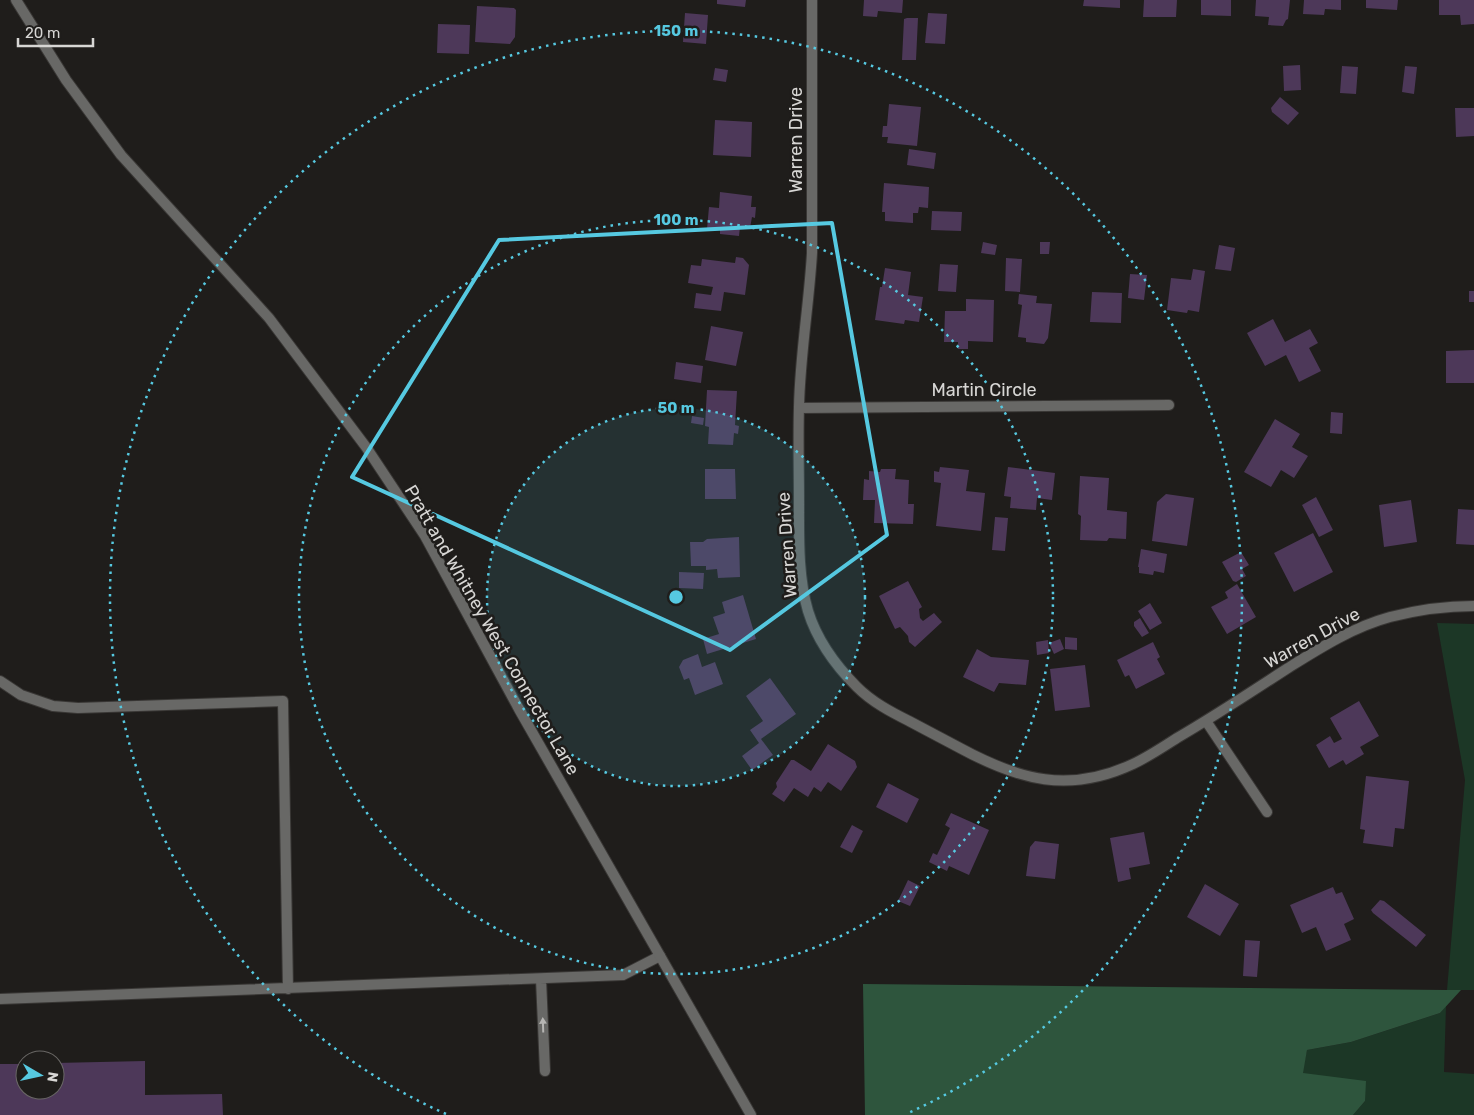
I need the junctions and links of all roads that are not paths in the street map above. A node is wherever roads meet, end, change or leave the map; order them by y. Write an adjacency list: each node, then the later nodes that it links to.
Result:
1 (16, 0): 9 (street, Pratt and Whitney West Connector Lane)
2 (812, 0): 4 (street, Warren Drive)
3 (1169, 406): 4 (street, Martin Circle)
4 (799, 408): 7 (street, Warren Drive)
5 (1474, 606): 7 (street, Warren Drive)
6 (0, 681): 11 (street)
7 (1206, 721): 8 (street)
8 (1267, 812)
9 (660, 956): 10 (street); 14 (street, Pratt and Whitney West Connector Lane)
10 (541, 979): 11 (street); 13 (street, one-way to 10)
11 (288, 988): 12 (street)
12 (0, 1000)
13 (545, 1071)
14 (751, 1115)

